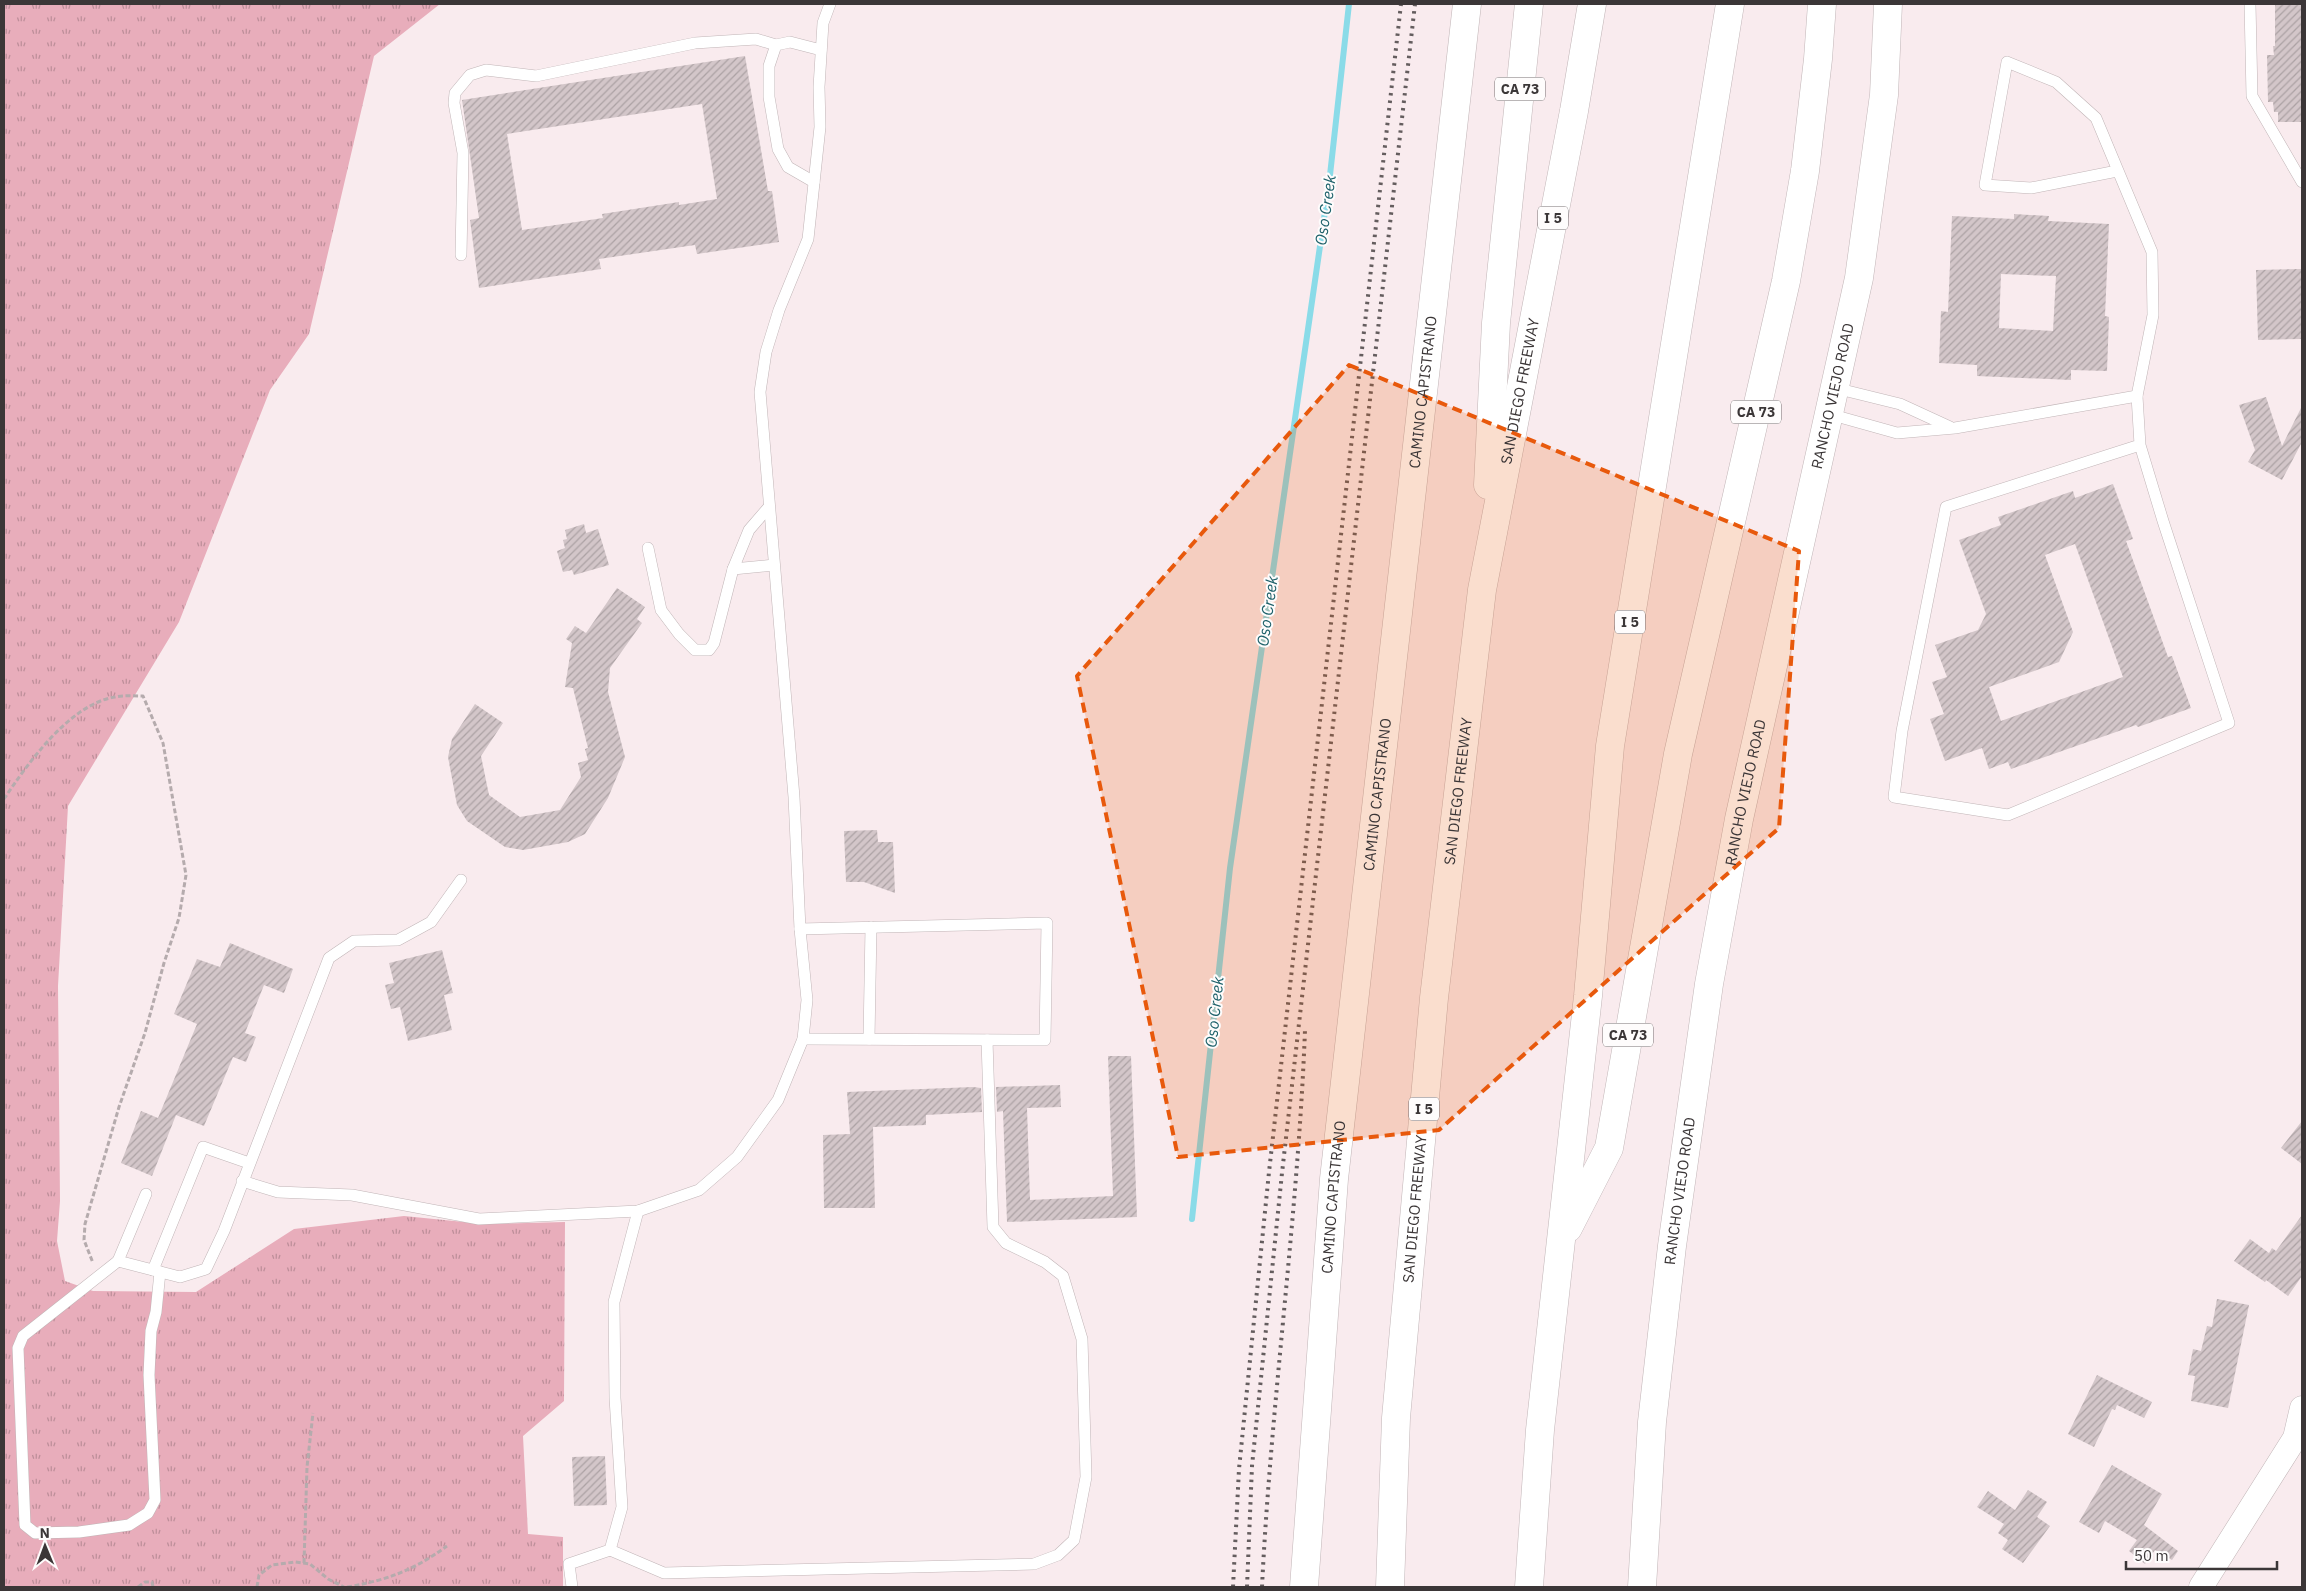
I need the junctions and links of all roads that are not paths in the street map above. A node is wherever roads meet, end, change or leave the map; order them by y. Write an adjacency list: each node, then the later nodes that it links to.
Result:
1 (830, 4): 10 (lane)
2 (1467, 4): 40 (main road, CAMINO CAPISTRANO)
3 (1529, 4): 23 (main road, CA 73)
4 (1592, 4): 23 (main road, SAN DIEGO FREEWAY / I 5)
5 (1730, 4): 34 (main road, I 5)
6 (1822, 4): 34 (main road, CA 73)
7 (1888, 4): 16 (main road, RANCHO VIEJO ROAD)
8 (2250, 4): 13 (lane)
9 (776, 45): 10 (lane); 12 (lane); 14 (lane)
10 (821, 50): 12 (lane)
11 (2118, 171): 11 (lane); 15 (lane)
12 (814, 182): 19 (lane)
13 (2302, 182)
14 (461, 255)
15 (2136, 396): 17 (lane); 18 (lane)
16 (1832, 401): 17 (lane); 17 (lane); 43 (main road, RANCHO VIEJO ROAD)
17 (1952, 428)
18 (2140, 445): 18 (lane)
19 (768, 508): 21 (lane); 22 (lane)
20 (648, 548): 22 (lane)
21 (774, 565): 22 (lane); 26 (lane)
22 (733, 569)
23 (1482, 590): 41 (main road, SAN DIEGO FREEWAY / I 5)
24 (461, 880): 30 (lane)
25 (871, 927): 26 (lane); 28 (lane); 29 (lane)
26 (800, 929): 27 (lane)
27 (804, 1039): 28 (lane); 33 (lane)
28 (869, 1039): 29 (lane)
29 (987, 1040): 38 (lane)
30 (249, 1163): 31 (lane); 36 (lane)
31 (242, 1181): 33 (lane); 36 (lane)
32 (146, 1194): 35 (lane)
33 (638, 1211): 38 (lane)
34 (1560, 1245): 42 (main road, I 5)
35 (118, 1261): 36 (lane); 36 (lane)
36 (157, 1271)
37 (2302, 1408): 44 (street)
38 (610, 1550): 39 (lane)
39 (572, 1587)
40 (1304, 1587)
41 (1390, 1587)
42 (1529, 1587)
43 (1642, 1587)
44 (2201, 1587)

